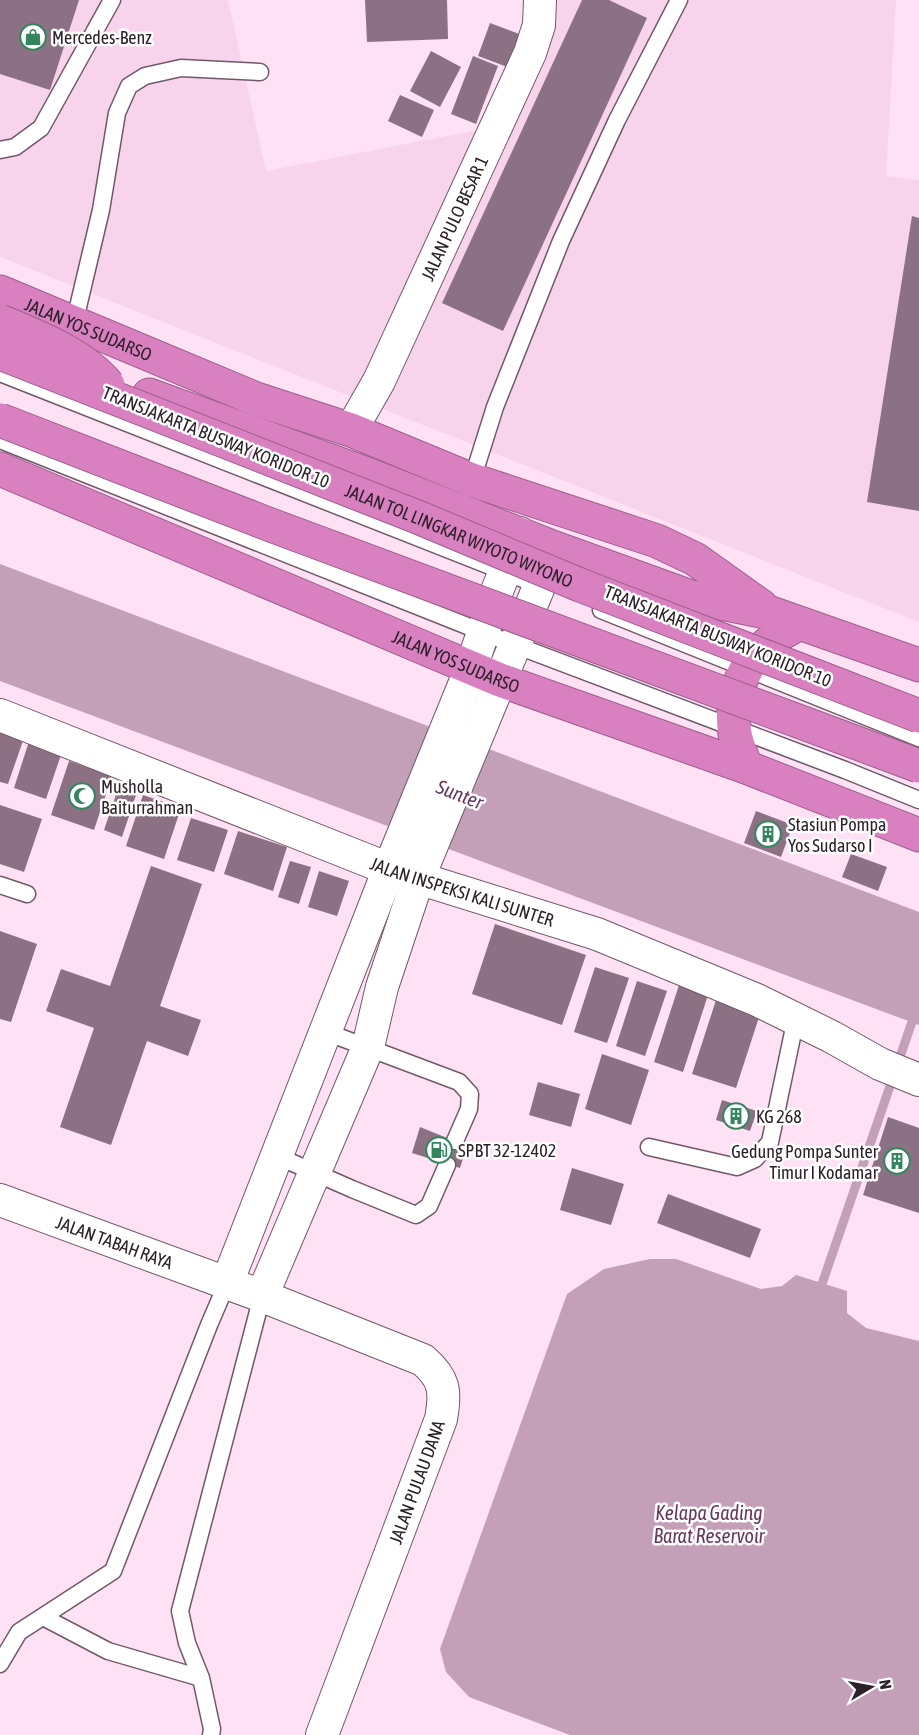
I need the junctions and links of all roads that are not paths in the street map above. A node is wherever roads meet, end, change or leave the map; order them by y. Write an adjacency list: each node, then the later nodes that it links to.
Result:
1 (97, 0): 5 (lane)
2 (112, 0): 5 (lane)
3 (540, 0): 16 (street, JALAN PULO BESAR 1)
4 (679, 0): 21 (lane)
5 (93, 33): 7 (lane)
6 (260, 72): 10 (lane)
7 (0, 150)
8 (0, 292): 10 (highway, JALAN YOS SUDARSO)
9 (0, 321): 14 (highway, bridge)
10 (74, 324): 16 (highway, JALAN YOS SUDARSO)
11 (0, 342): 20 (highway, JALAN YOS SUDARSO)
12 (0, 353): 14 (highway, JALAN TOL LINGKAR WIYOTO WIYONO, bridge)
13 (0, 373): 24 (lane, TRANSJAKARTA BUSWAY KORIDOR 10)
14 (121, 401): 33 (highway, JALAN TOL LINGKAR WIYOTO WIYONO, bridge)
15 (0, 420): 36 (highway, bridge)
16 (351, 430): 18 (highway, JALAN YOS SUDARSO)
17 (0, 440): 27 (lane)
18 (416, 457): 20 (highway); 21 (highway, JALAN YOS SUDARSO)
19 (0, 469): 31 (highway, JALAN YOS SUDARSO)
20 (367, 474): 22 (highway, JALAN YOS SUDARSO)
21 (472, 480): 26 (highway, JALAN YOS SUDARSO)
22 (520, 533): 23 (highway, JALAN YOS SUDARSO); 24 (street)
23 (555, 548): 25 (street); 26 (highway, JALAN YOS SUDARSO)
24 (504, 573): 25 (lane, TRANSJAKARTA BUSWAY KORIDOR 10); 27 (street)
25 (540, 585): 28 (street); 30 (lane, TRANSJAKARTA BUSWAY KORIDOR 10)
26 (785, 619): 29 (highway, JALAN YOS SUDARSO); 30 (highway)
27 (483, 632): 28 (lane); 31 (street)
28 (515, 645): 31 (street); 34 (lane)
29 (919, 665)
30 (746, 669): 34 (highway); 35 (lane, TRANSJAKARTA BUSWAY KORIDOR 10)
31 (485, 674): 37 (highway, JALAN YOS SUDARSO); 40 (street); 40 (street)
32 (0, 715): 40 (street, JALAN INSPEKSI KALI SUNTER)
33 (919, 716)
34 (734, 727): 37 (highway); 38 (lane)
35 (919, 738)
36 (919, 766)
37 (746, 767): 39 (highway, JALAN YOS SUDARSO)
38 (919, 800)
39 (919, 835)
40 (408, 862): 43 (street, JALAN INSPEKSI KALI SUNTER); 44 (street); 45 (street)
41 (0, 885): 42 (lane)
42 (27, 894)
43 (796, 1018): 46 (street, JALAN INSPEKSI KALI SUNTER); 48 (lane)
44 (326, 1032): 45 (lane); 49 (street)
45 (368, 1047): 47 (lane); 51 (street)
46 (900, 1072)
47 (455, 1142)
48 (649, 1148)
49 (277, 1156): 51 (lane); 53 (street)
50 (447, 1165): 51 (lane)
51 (315, 1174): 54 (street)
52 (0, 1200): 53 (street, JALAN TABAH RAYA)
53 (230, 1276): 54 (street, JALAN TABAH RAYA); 55 (lane)
54 (266, 1289): 57 (lane); 59 (street, JALAN PULAU DANA)
55 (43, 1617): 56 (lane); 57 (lane)
56 (0, 1664)
57 (201, 1678): 58 (lane)
58 (211, 1735)
59 (322, 1735)

